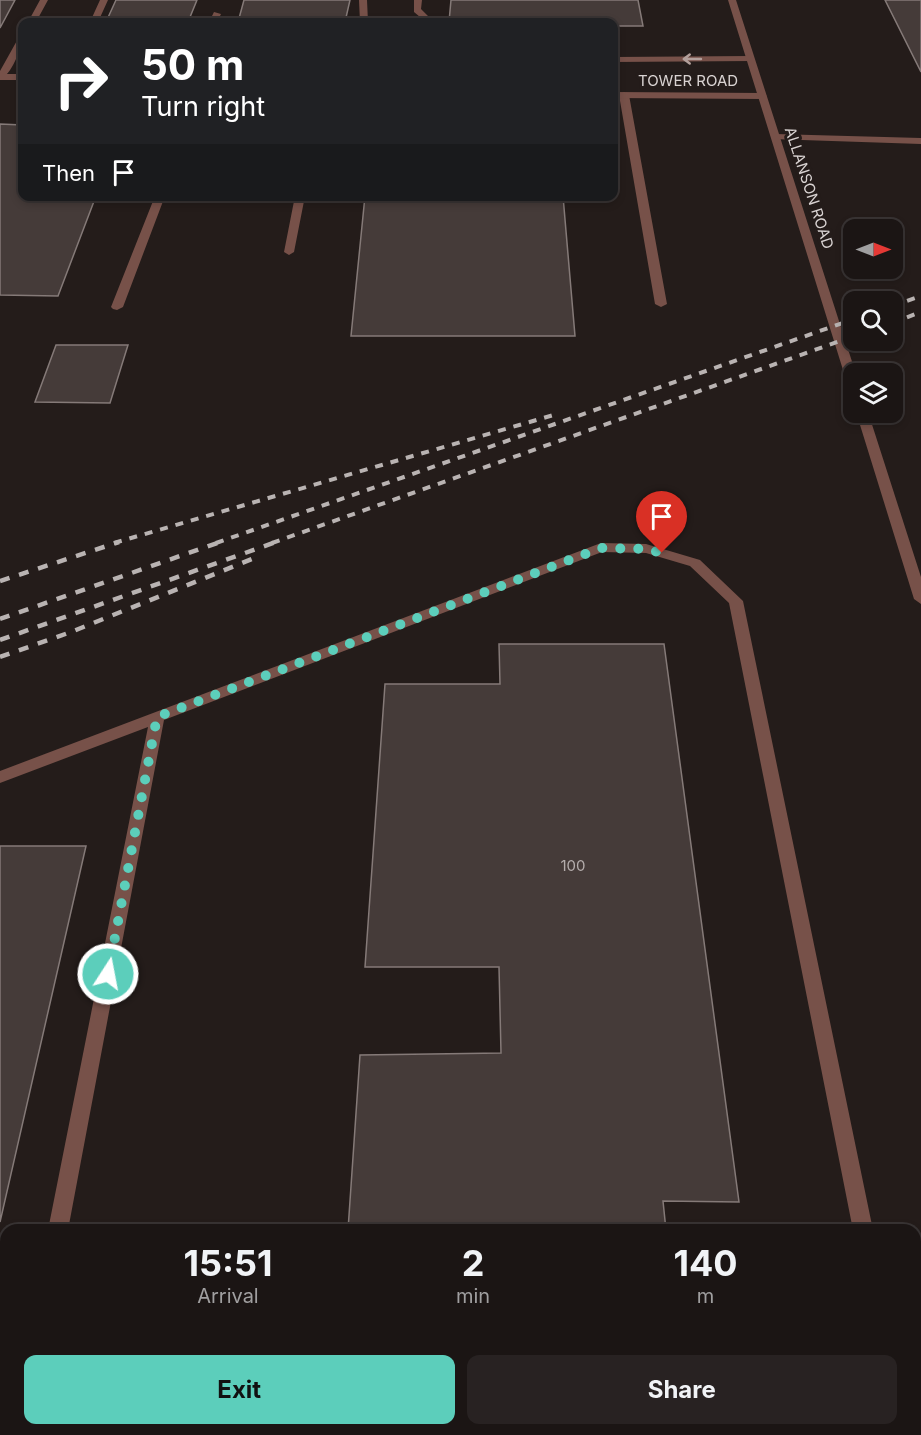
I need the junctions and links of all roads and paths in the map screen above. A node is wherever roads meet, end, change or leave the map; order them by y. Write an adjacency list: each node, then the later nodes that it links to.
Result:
1 (44, 0): 7 (street)
2 (105, 0): 8 (street)
3 (363, 0): 10 (street)
4 (418, 0): 11 (street)
5 (732, 0): 13 (street, ALLANSON ROAD)
6 (217, 14): 9 (street)
7 (34, 18)
8 (96, 18)
9 (215, 18)
10 (364, 18)
11 (426, 18)
12 (18, 46): 15 (street)
13 (750, 59): 14 (street, TOWER ROAD, one-way to 14); 18 (street, ALLANSON ROAD)
14 (618, 60)
15 (0, 77): 16 (street)
16 (18, 77)
17 (619, 95): 18 (street, TOWER ROAD); 24 (street)
18 (762, 96): 19 (street, ALLANSON ROAD)
19 (775, 137): 20 (street); 26 (street, ALLANSON ROAD)
20 (921, 141)
21 (158, 201): 25 (street)
22 (299, 201): 23 (street)
23 (289, 252)
24 (661, 304)
25 (117, 307)
26 (847, 363)
27 (865, 423): 28 (street)
28 (921, 600)
29 (157, 717): 30 (street); 31 (street); 32 (street)
30 (0, 777)
31 (59, 1224)
32 (862, 1224)

